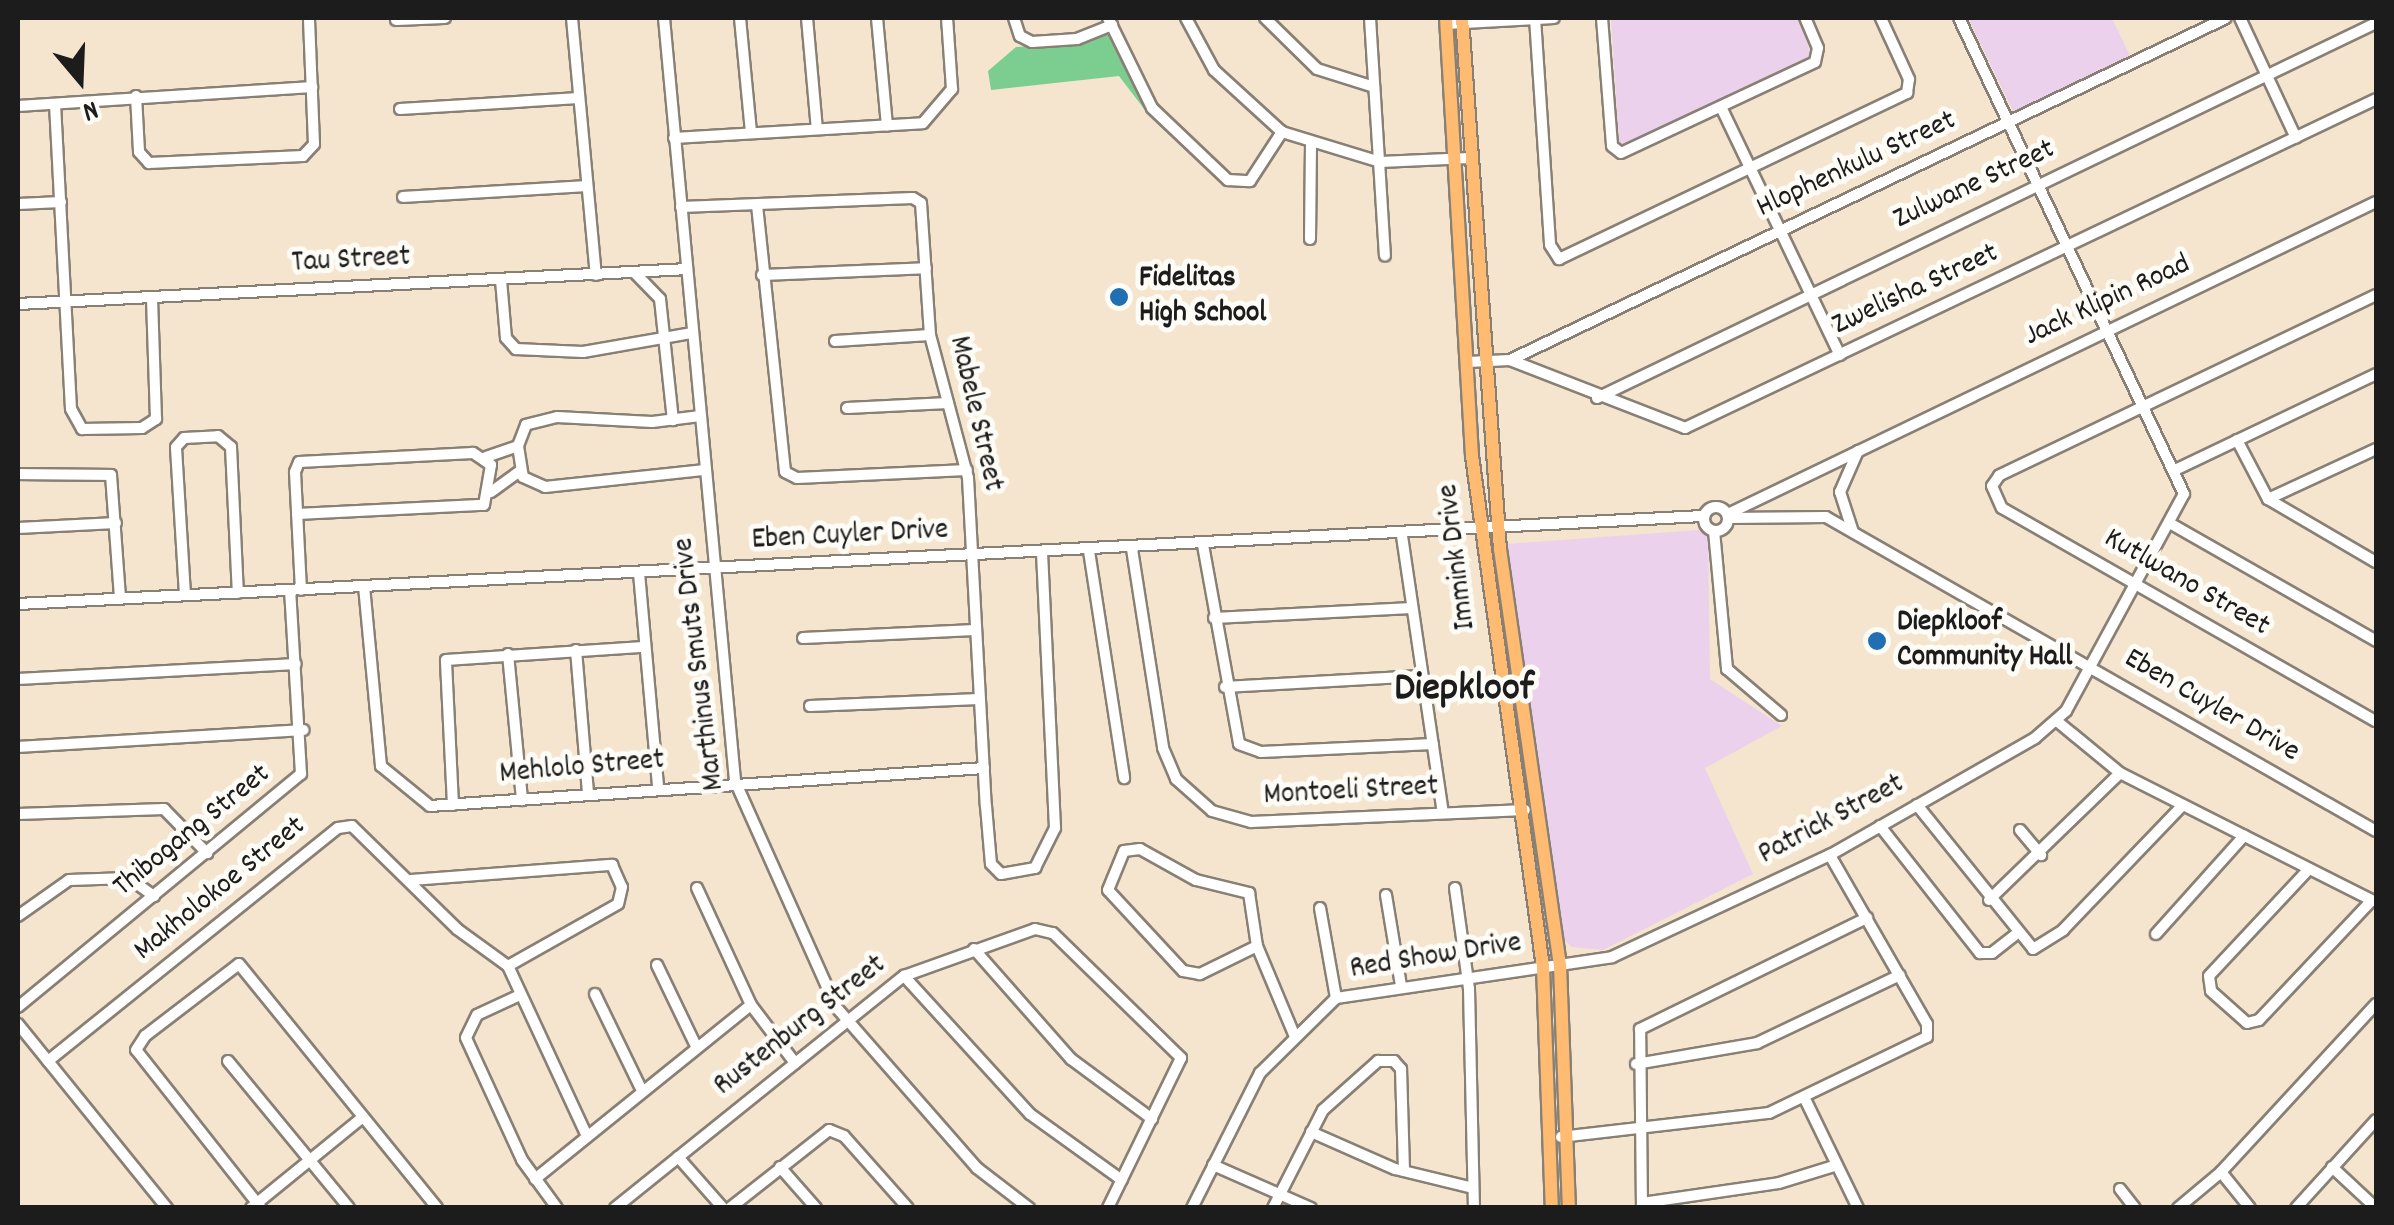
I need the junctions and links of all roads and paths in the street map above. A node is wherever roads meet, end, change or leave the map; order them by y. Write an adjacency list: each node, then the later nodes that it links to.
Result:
1 (308, 18): 27 (street)
2 (445, 18): 21 (street)
3 (572, 18): 30 (street)
4 (664, 18): 41 (street, Marthinus Smuts Drive)
5 (740, 18): 39 (street)
6 (807, 18): 38 (street)
7 (877, 18): 37 (street)
8 (947, 18): 37 (street)
9 (1014, 18): 23 (street)
10 (1186, 18): 40 (street)
11 (1265, 18): 28 (street)
12 (1370, 18): 28 (street)
13 (1535, 18): 14 (street); 22 (street); 47 (street)
14 (1554, 18)
15 (1602, 18): 34 (street)
16 (1804, 18): 34 (street)
17 (1881, 18): 47 (street)
18 (1959, 18): 36 (street)
19 (2226, 18): 36 (street, Hlophenkulu Street)
20 (2240, 18): 26 (street)
21 (396, 20)
22 (1462, 20): 24 (street); 45 (main road, Immink Drive)
23 (1110, 21): 40 (street)
24 (1446, 21): 44 (main road, Immink Drive)
25 (2376, 23): 26 (street, Zulwane Street)
26 (2268, 75): 42 (street); 48 (street, Zulwane Street)
27 (312, 87): 29 (street); 29 (street)
28 (1374, 87): 46 (street)
29 (136, 96): 32 (street)
30 (579, 98): 35 (street); 49 (street)
31 (2376, 99): 42 (street, Zwelisha Street)
32 (55, 104): 33 (street); 51 (street)
33 (18, 106)
34 (1721, 107): 47 (street)
35 (400, 109)
36 (2009, 121): 48 (street); 56 (street, Hlophenkulu Street)
37 (887, 126): 38 (street)
38 (817, 130): 39 (street)
39 (750, 132): 41 (street)
40 (1282, 132): 43 (street)
41 (674, 138): 55 (street, Marthinus Smuts Drive)
42 (2296, 138): 58 (street, Zwelisha Street)
43 (1311, 143): 46 (street); 57 (street)
44 (1455, 158): 45 (street); 46 (street); 79 (main road, Immink Drive)
45 (1470, 158): 77 (main road, Immink Drive)
46 (1380, 162): 59 (street)
47 (1750, 168): 56 (street)
48 (2038, 184): 58 (street); 66 (street, Zulwane Street)
49 (587, 186): 50 (street); 63 (street)
50 (402, 196)
51 (61, 202): 53 (street); 69 (street)
52 (2376, 202): 71 (street, Jack Klipin Road)
53 (18, 204)
54 (757, 206): 55 (street); 60 (street, Mabele Street); 64 (street)
55 (681, 207): 61 (street, Marthinus Smuts Drive)
56 (1780, 230): 66 (street); 78 (street, Hlophenkulu Street)
57 (1310, 239)
58 (2068, 248): 71 (street); 76 (street, Zwelisha Street)
59 (1385, 256)
60 (926, 268): 64 (street); 73 (street, Mabele Street)
61 (686, 269): 62 (street, Tau Street); 72 (street, Marthinus Smuts Drive)
62 (634, 272): 63 (street, Tau Street); 74 (street)
63 (596, 275): 65 (street, Tau Street)
64 (762, 275): 94 (street)
65 (501, 280): 68 (street, Tau Street); 74 (street)
66 (1810, 292): 76 (street); 81 (street, Zulwane Street)
67 (2376, 295): 83 (street)
68 (152, 298): 69 (street, Tau Street); 69 (street)
69 (66, 301): 70 (street, Tau Street)
70 (18, 304)
71 (2108, 330): 83 (street); 89 (street, Jack Klipin Road)
72 (692, 333): 74 (street); 85 (street, Marthinus Smuts Drive)
73 (930, 335): 75 (street); 82 (street, Mabele Street)
74 (667, 336): 86 (street)
75 (836, 340)
76 (1840, 355): 81 (street, Zwelisha Street)
77 (1485, 360): 78 (street, Zwelisha Street); 79 (street, Zwelisha Street); 104 (main road, Immink Drive)
78 (1510, 360): 81 (street, Zwelisha Street)
79 (1468, 362): 105 (main road, Immink Drive)
80 (2376, 374): 87 (street)
81 (1597, 398)
82 (948, 402): 84 (street); 94 (street, Mabele Street)
83 (2144, 406): 95 (street); 116 (street, Kutlwano Street)
84 (847, 408)
85 (700, 416): 86 (street); 93 (street, Marthinus Smuts Drive)
86 (673, 420): 88 (street)
87 (2237, 440): 95 (street); 98 (street)
88 (518, 446): 91 (street); 92 (street)
89 (1860, 447): 100 (street); 106 (street)
90 (2376, 448): 98 (street)
91 (486, 457): 97 (street); 99 (street, Thibogang Street)
92 (520, 470): 93 (street); 97 (street)
93 (705, 470): 114 (street, Marthinus Smuts Drive)
94 (967, 470): 112 (street, Mabele Street)
95 (2175, 470): 102 (street)
96 (18, 474): 101 (street)
97 (491, 492): 99 (street)
98 (2268, 499): 113 (street)
99 (298, 514): 118 (street, Thibogang Street)
100 (1719, 521): 104 (street, Eben Cuyler Drive); 106 (street, Eben Cuyler Drive); 138 (street)
101 (116, 522): 103 (street); 121 (street)
102 (2173, 524): 116 (street, Patrick Street); 127 (street)
103 (18, 528)
104 (1498, 531): 105 (street, Eben Cuyler Drive); 154 (main road, Immink Drive)
105 (1480, 533): 107 (street, Eben Cuyler Drive); 155 (main road, Immink Drive)
106 (1853, 533): 132 (street, Eben Cuyler Drive)
107 (1402, 536): 108 (street, Eben Cuyler Drive); 123 (street)
108 (1203, 546): 109 (street, Eben Cuyler Drive); 124 (street)
109 (1132, 549): 110 (street, Eben Cuyler Drive); 156 (street, Montoeli Street)
110 (1089, 551): 111 (street, Eben Cuyler Drive); 146 (street)
111 (1042, 554): 112 (street, Eben Cuyler Drive); 144 (street, Mabele Street)
112 (973, 556): 114 (street, Eben Cuyler Drive); 125 (street, Mabele Street)
113 (2376, 562)
114 (714, 570): 115 (street, Eben Cuyler Drive); 147 (street, Marthinus Smuts Drive)
115 (638, 573): 117 (street, Eben Cuyler Drive); 128 (street)
116 (2138, 585): 132 (street, Patrick Street); 140 (street, Kutlwano Street)
117 (364, 586): 118 (street, Eben Cuyler Drive); 151 (street, Mehlolo Street)
118 (295, 590): 119 (street, Eben Cuyler Drive); 131 (street, Thibogang Street)
119 (238, 593): 120 (street, Eben Cuyler Drive); 120 (street)
120 (184, 595): 121 (street, Eben Cuyler Drive)
121 (120, 599): 122 (street, Eben Cuyler Drive)
122 (18, 604)
123 (1412, 608): 124 (street); 133 (street)
124 (1214, 618): 135 (street)
125 (975, 630): 126 (street); 136 (street, Mabele Street)
126 (803, 638)
127 (2376, 641)
128 (644, 646): 129 (street); 148 (street)
129 (576, 650): 130 (street); 149 (street)
130 (508, 654): 150 (street); 151 (street)
131 (296, 664): 134 (street); 141 (street, Thibogang Street)
132 (2091, 667): 139 (street, Patrick Street); 160 (street, Eben Cuyler Drive)
133 (1422, 676): 135 (street); 142 (street)
134 (18, 679)
135 (1225, 687): 142 (street)
136 (979, 699): 137 (street); 144 (street, Mabele Street)
137 (810, 706)
138 (1782, 715)
139 (2058, 722): 145 (street); 152 (street, Patrick Street)
140 (2376, 722)
141 (303, 730): 143 (street); 162 (street, Thibogang Street)
142 (1432, 744): 156 (street)
143 (18, 747)
144 (984, 768): 147 (street, Mehlolo Street)
145 (2120, 773): 153 (street); 164 (street)
146 (1124, 778)
147 (734, 781): 148 (street, Mehlolo Street); 194 (street, Marthinus Smuts Drive)
148 (658, 787): 149 (street, Mehlolo Street)
149 (588, 794): 150 (street, Mehlolo Street)
150 (522, 800): 151 (street, Mehlolo Street)
151 (453, 805)
152 (1917, 805): 158 (street, Patrick Street); 171 (street)
153 (2182, 806): 161 (street); 177 (street)
154 (1538, 808): 155 (street, Montoeli Street); 181 (main road, Immink Drive)
155 (1520, 811): 156 (street, Montoeli Street); 183 (main road, Immink Drive)
156 (1443, 813)
157 (18, 814): 162 (street)
158 (1880, 826): 163 (street, Patrick Street); 177 (street)
159 (2020, 830): 164 (street)
160 (2376, 831)
161 (2244, 836): 165 (street); 176 (street)
162 (207, 853): 170 (street, Thibogang Street)
163 (1830, 855): 175 (street); 181 (street, Patrick Street)
164 (2041, 855): 171 (street)
165 (2309, 869): 172 (street); 172 (street)
166 (411, 880): 182 (street, Makholokoe Street); 182 (street); 198 (street, Makholokoe Street)
167 (697, 888): 192 (street)
168 (1456, 888): 186 (street)
169 (1386, 894): 187 (street)
170 (154, 896): 174 (street); 193 (street, Thibogang Street)
171 (1989, 900): 177 (street)
172 (2374, 902)
173 (1320, 908): 190 (street)
174 (19, 913)
175 (1867, 918): 184 (street); 201 (street)
176 (2156, 934)
177 (2016, 935)
178 (1257, 946): 178 (street); 196 (street)
179 (974, 949): 185 (street, Rustenburg Street); 205 (street); 205 (street, Rustenburg Street)
180 (657, 965): 197 (street)
181 (1560, 965): 183 (street, Red Show Drive); 210 (main road, Immink Drive)
182 (508, 966): 189 (street)
183 (1544, 967): 186 (street, Red Show Drive); 211 (main road, Immink Drive)
184 (1900, 975): 201 (street); 203 (street)
185 (904, 976): 194 (street, Rustenburg Street); 221 (street)
186 (1468, 978): 187 (street, Red Show Drive); 222 (street)
187 (1401, 986): 190 (street, Red Show Drive)
188 (594, 994): 202 (street)
189 (520, 995): 209 (street); 220 (street)
190 (1336, 998): 196 (street, Red Show Drive)
191 (2376, 1004): 219 (street)
192 (751, 1005): 197 (street); 200 (street)
193 (18, 1007)
194 (846, 1020): 200 (street, Rustenburg Street); 235 (street, Marthinus Smuts Drive)
195 (18, 1024): 198 (street)
196 (1295, 1037): 214 (street, Red Show Drive)
197 (696, 1046): 202 (street)
198 (48, 1061): 227 (street)
199 (228, 1061): 213 (street)
200 (796, 1063): 212 (street, Rustenburg Street)
201 (1636, 1064): 208 (street)
202 (642, 1091): 209 (street)
203 (1805, 1099): 208 (street); 215 (street)
204 (363, 1118): 213 (street); 225 (street); 229 (street)
205 (1152, 1119): 221 (street, Rustenburg Street)
206 (2376, 1120): 217 (street)
207 (1311, 1132): 218 (street); 218 (street); 224 (street)
208 (1639, 1132): 210 (street); 226 (street)
209 (587, 1136): 220 (street)
210 (1568, 1136): 211 (street); 242 (main road, Immink Drive)
211 (1551, 1137): 241 (main road, Immink Drive)
212 (678, 1157): 231 (street, Rustenburg Street); 232 (street)
213 (310, 1160): 225 (street); 228 (street)
214 (1212, 1165): 224 (street); 237 (street, Red Show Drive)
215 (1834, 1166): 226 (street); 243 (street)
216 (780, 1168): 232 (street); 233 (street); 234 (street)
217 (2332, 1168): 247 (street); 248 (street)
218 (1404, 1171): 222 (street)
219 (2221, 1172): 245 (street); 246 (street)
220 (535, 1179): 230 (street)
221 (1122, 1180): 236 (street, Rustenburg Street)
222 (1473, 1188): 240 (street)
223 (2120, 1189): 244 (street)
224 (1280, 1194): 238 (street); 239 (street)
225 (256, 1206)
226 (1642, 1206)
227 (167, 1208)
228 (349, 1208)
229 (437, 1208)
230 (558, 1208)
231 (616, 1208)
232 (727, 1208)
233 (816, 1208)
234 (908, 1208)
235 (1029, 1208)
236 (1108, 1208)
237 (1192, 1208)
238 (1273, 1208)
239 (1311, 1208)
240 (1474, 1208)
241 (1552, 1208)
242 (1569, 1208)
243 (1858, 1208)
244 (2136, 1208)
245 (2178, 1208)
246 (2250, 1208)
247 (2296, 1208)
248 (2376, 1208)

